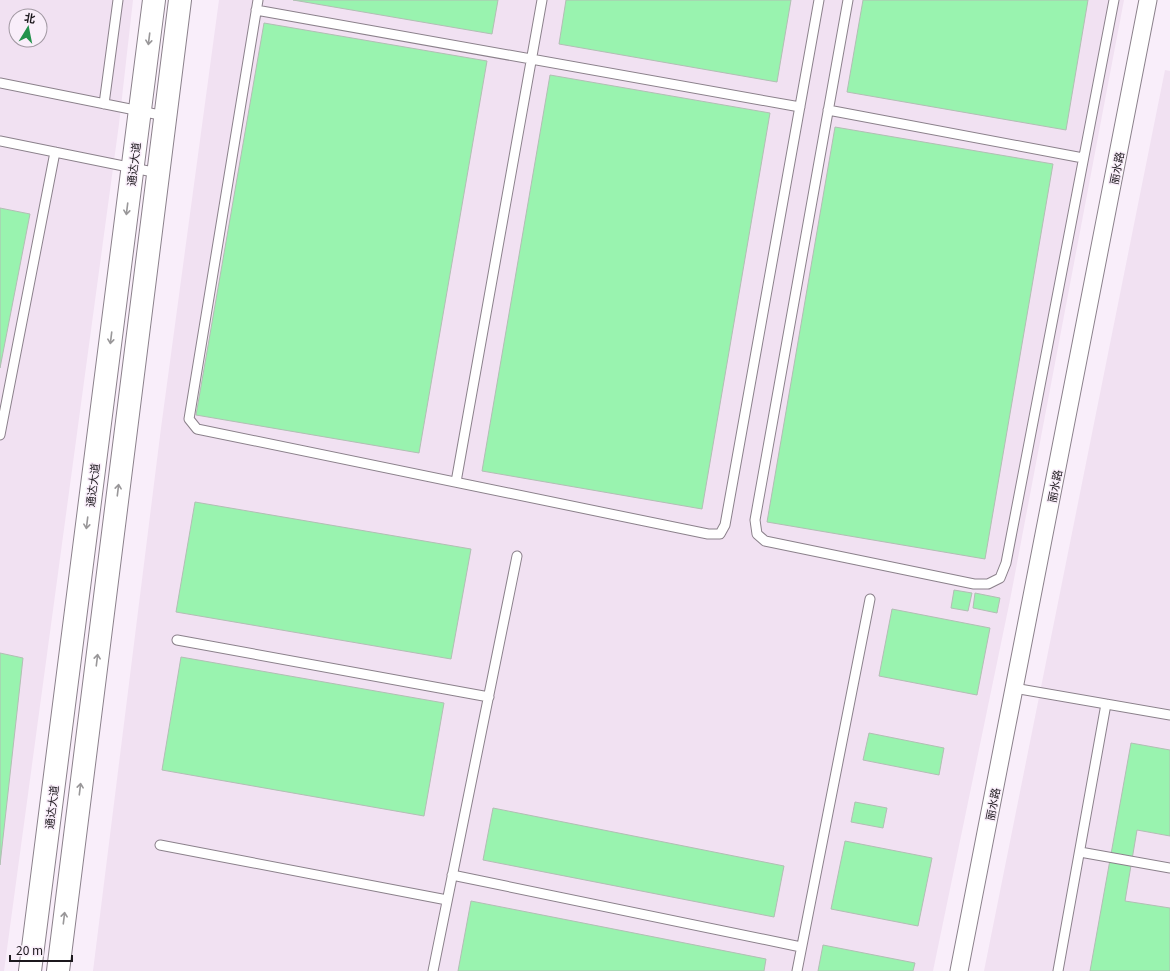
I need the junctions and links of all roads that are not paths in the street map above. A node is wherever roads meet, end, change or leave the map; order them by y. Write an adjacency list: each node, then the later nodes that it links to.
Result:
1 (118, 0): 13 (lane)
2 (154, 0): 16 (main road, 通达大道, one-way to 16)
3 (180, 0): 17 (main road)
4 (258, 0): 10 (lane)
5 (542, 0): 11 (lane)
6 (819, 0): 14 (lane)
7 (848, 0): 15 (lane)
8 (1114, 0): 20 (lane)
9 (1148, 0): 28 (street, 丽水路)
10 (256, 10): 11 (lane); 24 (lane)
11 (531, 59): 14 (lane); 24 (lane)
12 (0, 83): 13 (lane)
13 (104, 104): 16 (lane)
14 (800, 107): 24 (lane)
15 (828, 110): 20 (lane); 20 (lane)
16 (140, 111): 17 (lane); 21 (main road, 通达大道)
17 (165, 116): 22 (main road)
18 (0, 141): 19 (lane)
19 (55, 152): 21 (lane); 23 (lane)
20 (1083, 158)
21 (133, 168): 22 (lane); 38 (main road, 通达大道, one-way to 38)
22 (158, 173): 39 (main road, one-way to 22)
23 (0, 435)
24 (456, 482)
25 (517, 556): 29 (lane)
26 (870, 599): 37 (lane)
27 (177, 640): 29 (lane)
28 (1014, 688): 30 (lane); 42 (street, 丽水路)
29 (489, 696): 35 (lane)
30 (1106, 704): 31 (lane); 33 (lane)
31 (1170, 715)
32 (160, 845): 36 (lane)
33 (1080, 852): 34 (lane); 43 (lane)
34 (1170, 868)
35 (452, 875): 36 (lane); 37 (lane)
36 (447, 900): 40 (lane)
37 (802, 947): 41 (lane)
38 (30, 971)
39 (58, 971)
40 (433, 971)
41 (797, 971)
42 (959, 971)
43 (1058, 971)

